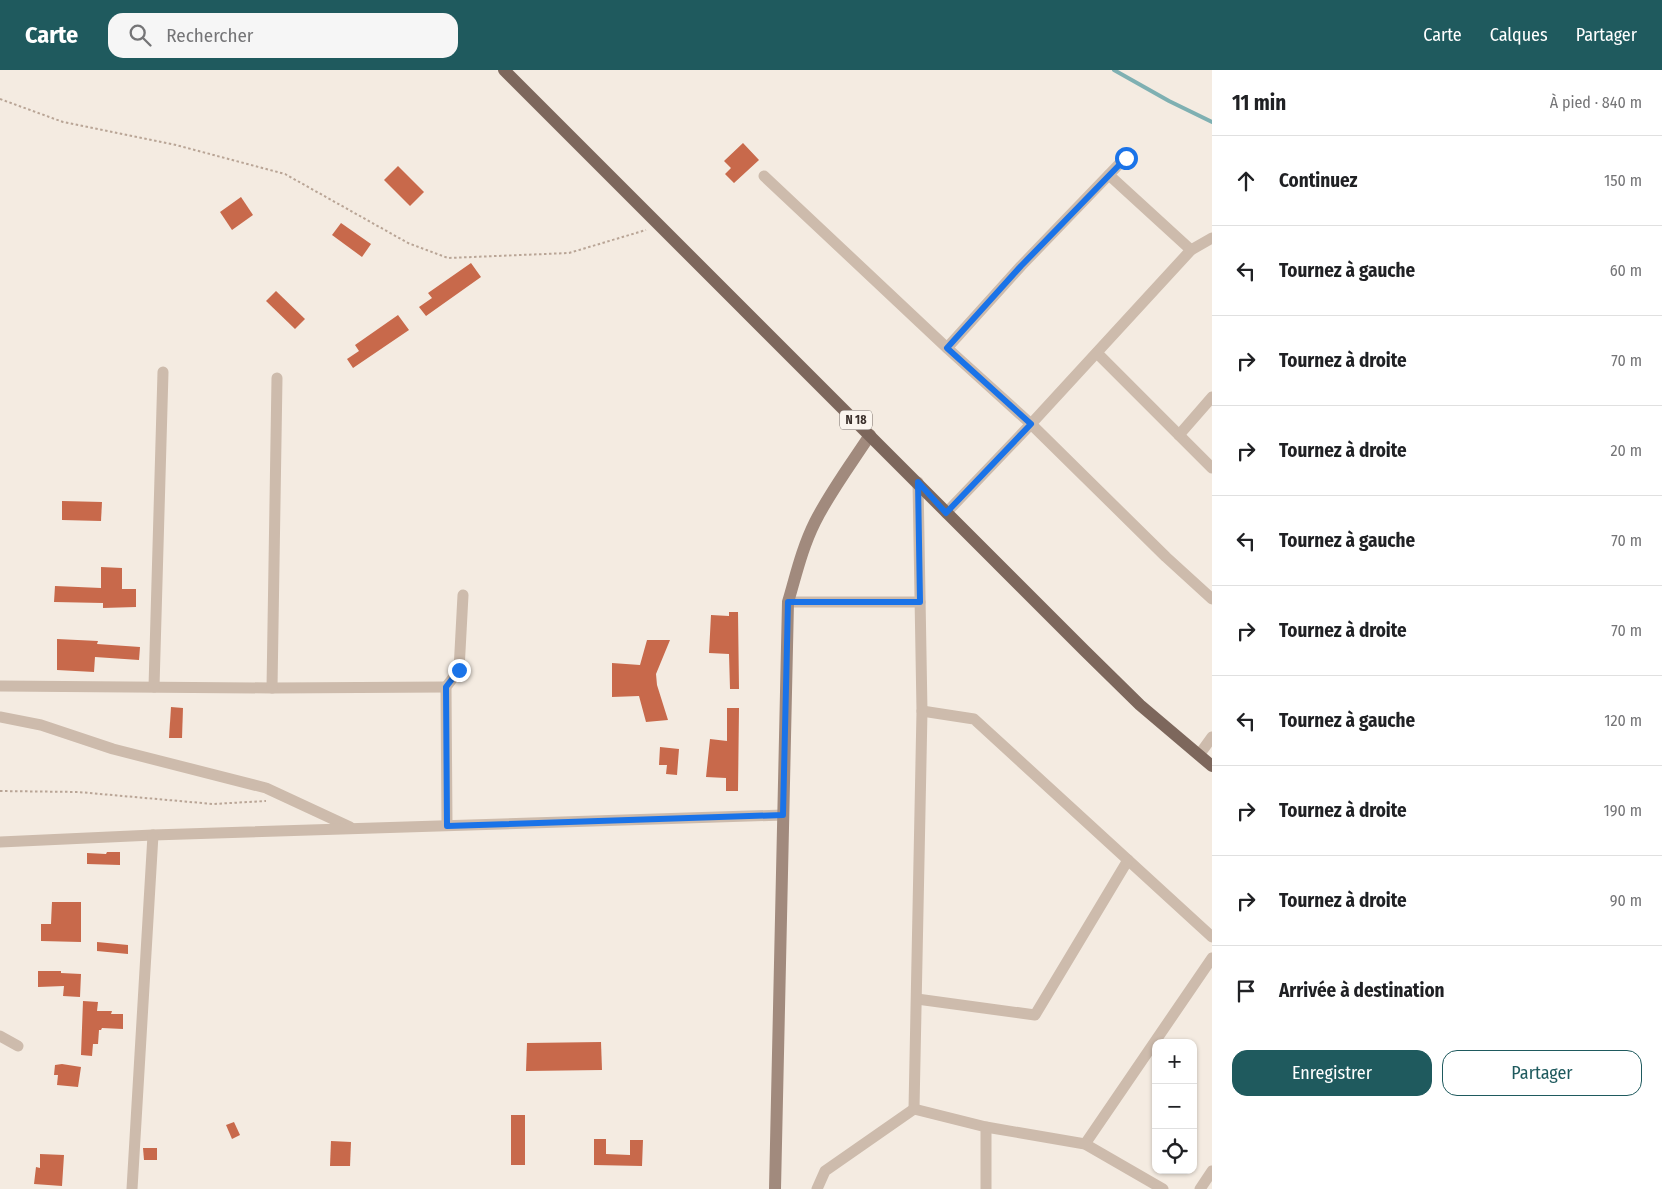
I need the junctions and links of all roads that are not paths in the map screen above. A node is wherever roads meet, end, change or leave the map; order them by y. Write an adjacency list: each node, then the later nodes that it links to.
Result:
1 (504, 70): 13 (main road, N 18)
2 (1126, 158): 3 (street)
3 (1109, 175): 6 (street); 7 (street)
4 (764, 176): 7 (street)
5 (1212, 238): 6 (street)
6 (1192, 250): 8 (street)
7 (947, 348): 12 (street)
8 (1097, 353): 12 (street); 14 (street)
9 (163, 372): 23 (street)
10 (277, 378): 25 (street)
11 (1212, 398): 14 (street)
12 (1031, 424): 17 (street); 19 (street)
13 (870, 435): 16 (main road, N 18); 20 (street)
14 (1179, 435): 15 (street)
15 (1212, 468)
16 (918, 482): 17 (main road, N 18); 21 (street)
17 (946, 513): 29 (main road, N 18)
18 (463, 595): 24 (street)
19 (1212, 599)
20 (788, 602): 21 (street); 31 (street)
21 (920, 602): 26 (street)
22 (0, 686): 23 (street)
23 (154, 687): 25 (street)
24 (446, 687): 25 (street); 32 (street)
25 (272, 688)
26 (922, 711): 36 (street); 39 (street)
27 (0, 717): 33 (street)
28 (1212, 737): 29 (street)
29 (1199, 755): 30 (main road, N 18)
30 (1212, 766)
31 (783, 815): 32 (street); 47 (street)
32 (447, 826): 33 (street)
33 (353, 828): 34 (street)
34 (153, 835): 35 (street); 46 (street)
35 (0, 842)
36 (1128, 860): 37 (street); 39 (street)
37 (1212, 937)
38 (1212, 958): 44 (street)
39 (917, 999): 42 (street)
40 (0, 1036): 41 (street)
41 (18, 1046)
42 (914, 1109): 43 (street); 48 (street)
43 (986, 1127): 44 (street); 49 (street)
44 (1085, 1144): 50 (street)
45 (1212, 1170): 51 (street)
46 (132, 1189)
47 (775, 1189)
48 (817, 1189)
49 (986, 1189)
50 (1163, 1189)
51 (1200, 1189)

